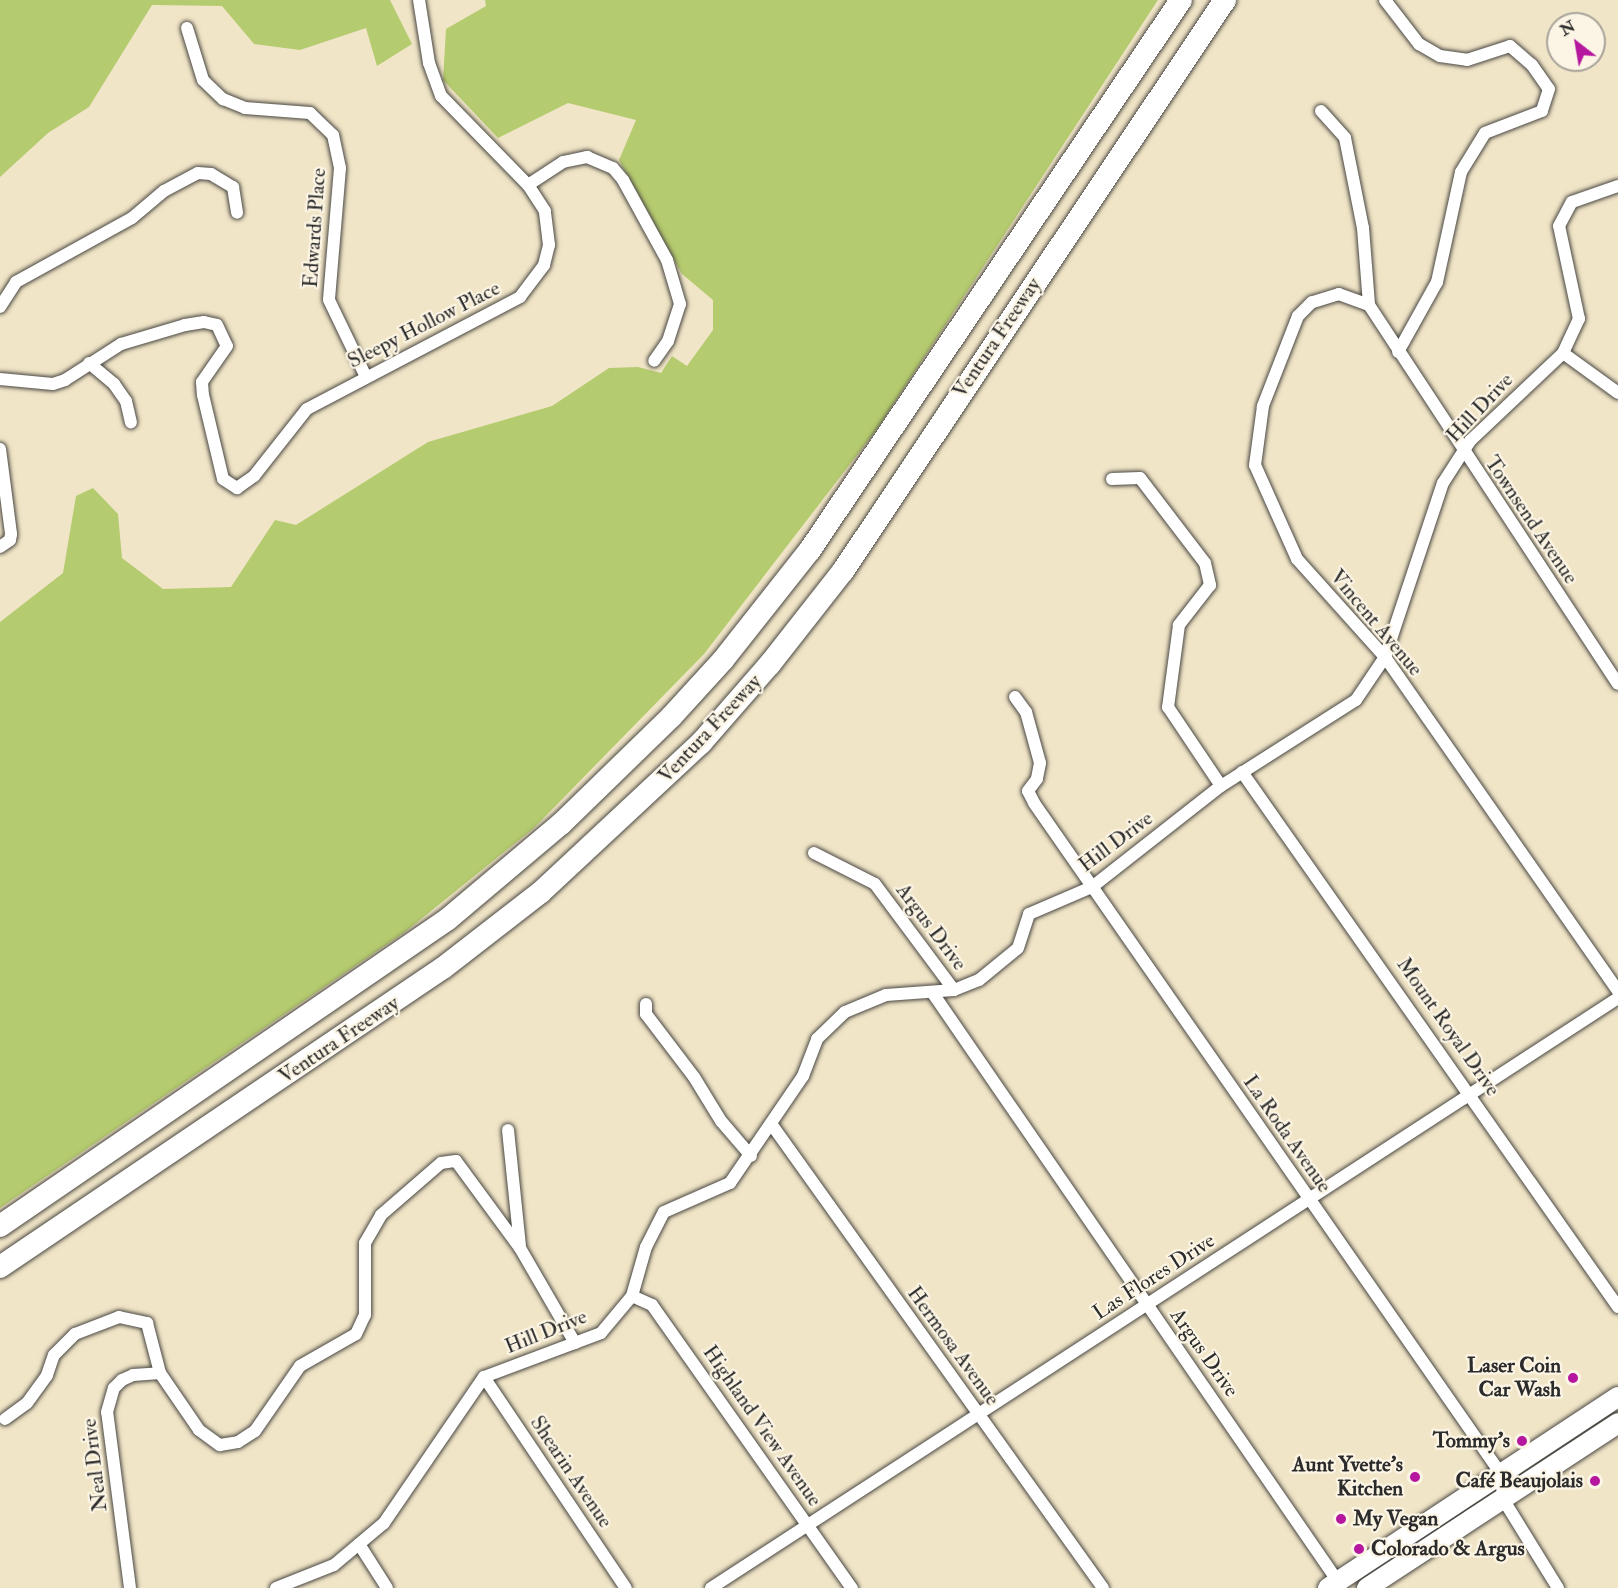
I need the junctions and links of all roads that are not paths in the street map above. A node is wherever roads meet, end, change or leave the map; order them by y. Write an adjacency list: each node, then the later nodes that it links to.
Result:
1 (419, 0): 8 (street, Sleepy Hollow Place)
2 (1181, 0): 11 (highway, Ventura Freeway)
3 (1211, 0): 31 (highway)
4 (1225, 0): 31 (highway, Ventura Freeway)
5 (1385, 0): 14 (street)
6 (187, 28): 18 (street, Edwards Place)
7 (1321, 111): 12 (street, Townsend Avenue)
8 (528, 185): 16 (street); 18 (street, Sleepy Hollow Place)
9 (1618, 186): 15 (street, Hill Drive)
10 (237, 213): 13 (street)
11 (1026, 233): 44 (highway, Ventura Freeway); 46 (highway)
12 (1369, 305): 14 (street, Townsend Avenue); 26 (street, Vincent Avenue)
13 (0, 307)
14 (1398, 352): 23 (street, Townsend Avenue)
15 (1563, 353): 20 (street); 23 (street, Hill Drive)
16 (654, 360)
17 (89, 363): 18 (street, Sleepy Hollow Place); 19 (street); 21 (street)
18 (366, 377)
19 (0, 379)
20 (1618, 393)
21 (131, 422)
22 (0, 450): 25 (street)
23 (1462, 453): 26 (street, Hill Drive); 27 (street, Townsend Avenue)
24 (1112, 479): 30 (street)
25 (0, 547)
26 (1385, 657): 29 (street, Hill Drive); 35 (street, Vincent Avenue)
27 (1618, 684)
28 (1015, 697): 33 (street, La Roda Avenue)
29 (1242, 772): 30 (street, Hill Drive); 39 (street, Mount Royal Drive)
30 (1221, 786): 33 (street, Hill Drive)
31 (643, 800): 45 (highway, Ventura Freeway)
32 (814, 853): 34 (street, Argus Drive)
33 (1092, 887): 34 (street, Hill Drive); 43 (street, La Roda Avenue)
34 (954, 990): 36 (street, Hill Drive)
35 (1618, 991)
36 (932, 992): 40 (street, Hill Drive); 51 (street, Argus Drive)
37 (1618, 998): 39 (street, Las Flores Drive)
38 (646, 1004): 42 (street)
39 (1471, 1094): 43 (street, Las Flores Drive); 52 (street, Mount Royal Drive)
40 (772, 1125): 42 (street, Hill Drive); 57 (street, Hermosa Avenue)
41 (508, 1130): 47 (street)
42 (752, 1156): 50 (street, Hill Drive)
43 (1309, 1200): 51 (street, Las Flores Drive); 60 (street, La Roda Avenue)
44 (0, 1226)
45 (56, 1230): 48 (highway); 49 (highway, Ventura Freeway)
46 (0, 1240)
47 (520, 1248): 53 (street); 54 (street)
48 (0, 1253)
49 (0, 1267)
50 (632, 1296): 53 (street, Hill Drive); 62 (street, Highland View Avenue)
51 (1147, 1304): 57 (street, Las Flores Drive); 64 (street, Argus Drive)
52 (1618, 1307)
53 (575, 1343): 55 (street, Hill Drive)
54 (160, 1373): 58 (street); 65 (street, Neal Drive)
55 (484, 1377): 63 (street); 68 (street, Shearin Avenue)
56 (1618, 1397): 60 (main road)
57 (977, 1413): 62 (street, Las Flores Drive); 71 (street, Hermosa Avenue)
58 (5, 1419)
59 (1618, 1423): 61 (main road)
60 (1501, 1474): 61 (street); 64 (main road)
61 (1503, 1499): 72 (main road); 73 (street)
62 (808, 1525): 69 (street, Las Flores Drive); 70 (street, Highland View Avenue)
63 (358, 1544): 66 (street); 67 (street)
64 (1336, 1586)
65 (130, 1588)
66 (276, 1588)
67 (387, 1588)
68 (626, 1588)
69 (711, 1588)
70 (852, 1588)
71 (1102, 1588)
72 (1367, 1588)
73 (1558, 1588)

